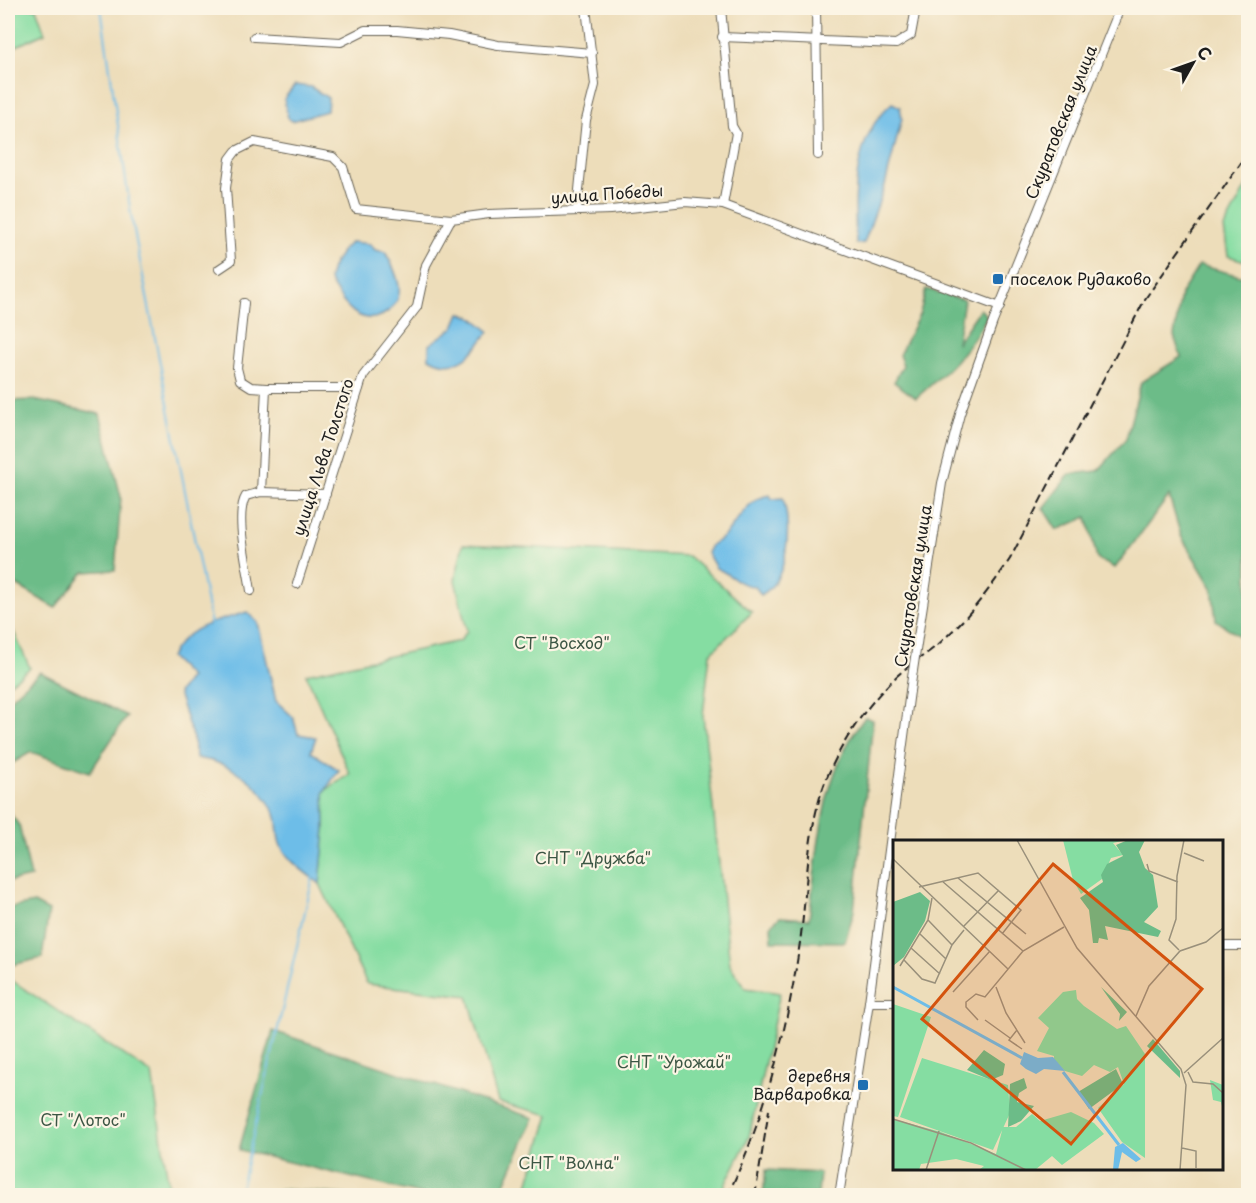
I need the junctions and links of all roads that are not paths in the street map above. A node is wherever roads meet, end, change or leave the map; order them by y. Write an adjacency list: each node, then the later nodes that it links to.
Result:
1 (586, 8): 9 (street)
2 (721, 8): 7 (street)
3 (816, 8): 8 (street)
4 (916, 8): 8 (street)
5 (1120, 8): 16 (street, Скуратовская улица)
6 (254, 37): 9 (street)
7 (723, 37): 8 (street); 11 (street)
8 (816, 40): 10 (street)
9 (592, 53): 12 (street)
10 (818, 155)
11 (723, 205): 12 (street, улица Победы); 16 (street, улица Победы)
12 (577, 210): 13 (street, улица Победы)
13 (451, 219): 14 (street, улица Победы); 18 (street, улица Льва Толстого)
14 (219, 270)
15 (244, 303): 17 (street)
16 (1000, 307): 25 (street, Скуратовская улица, bridge)
17 (266, 388): 18 (street); 19 (street)
18 (359, 388): 20 (street, улица Льва Толстого)
19 (261, 492): 20 (street); 22 (street)
20 (326, 495): 21 (street, улица Льва Толстого)
21 (297, 584)
22 (251, 591)
23 (1223, 946): 24 (street)
24 (1248, 946)
25 (868, 1002): 26 (street); 27 (street, Скуратовская улица)
26 (893, 1002)
27 (839, 1196)

